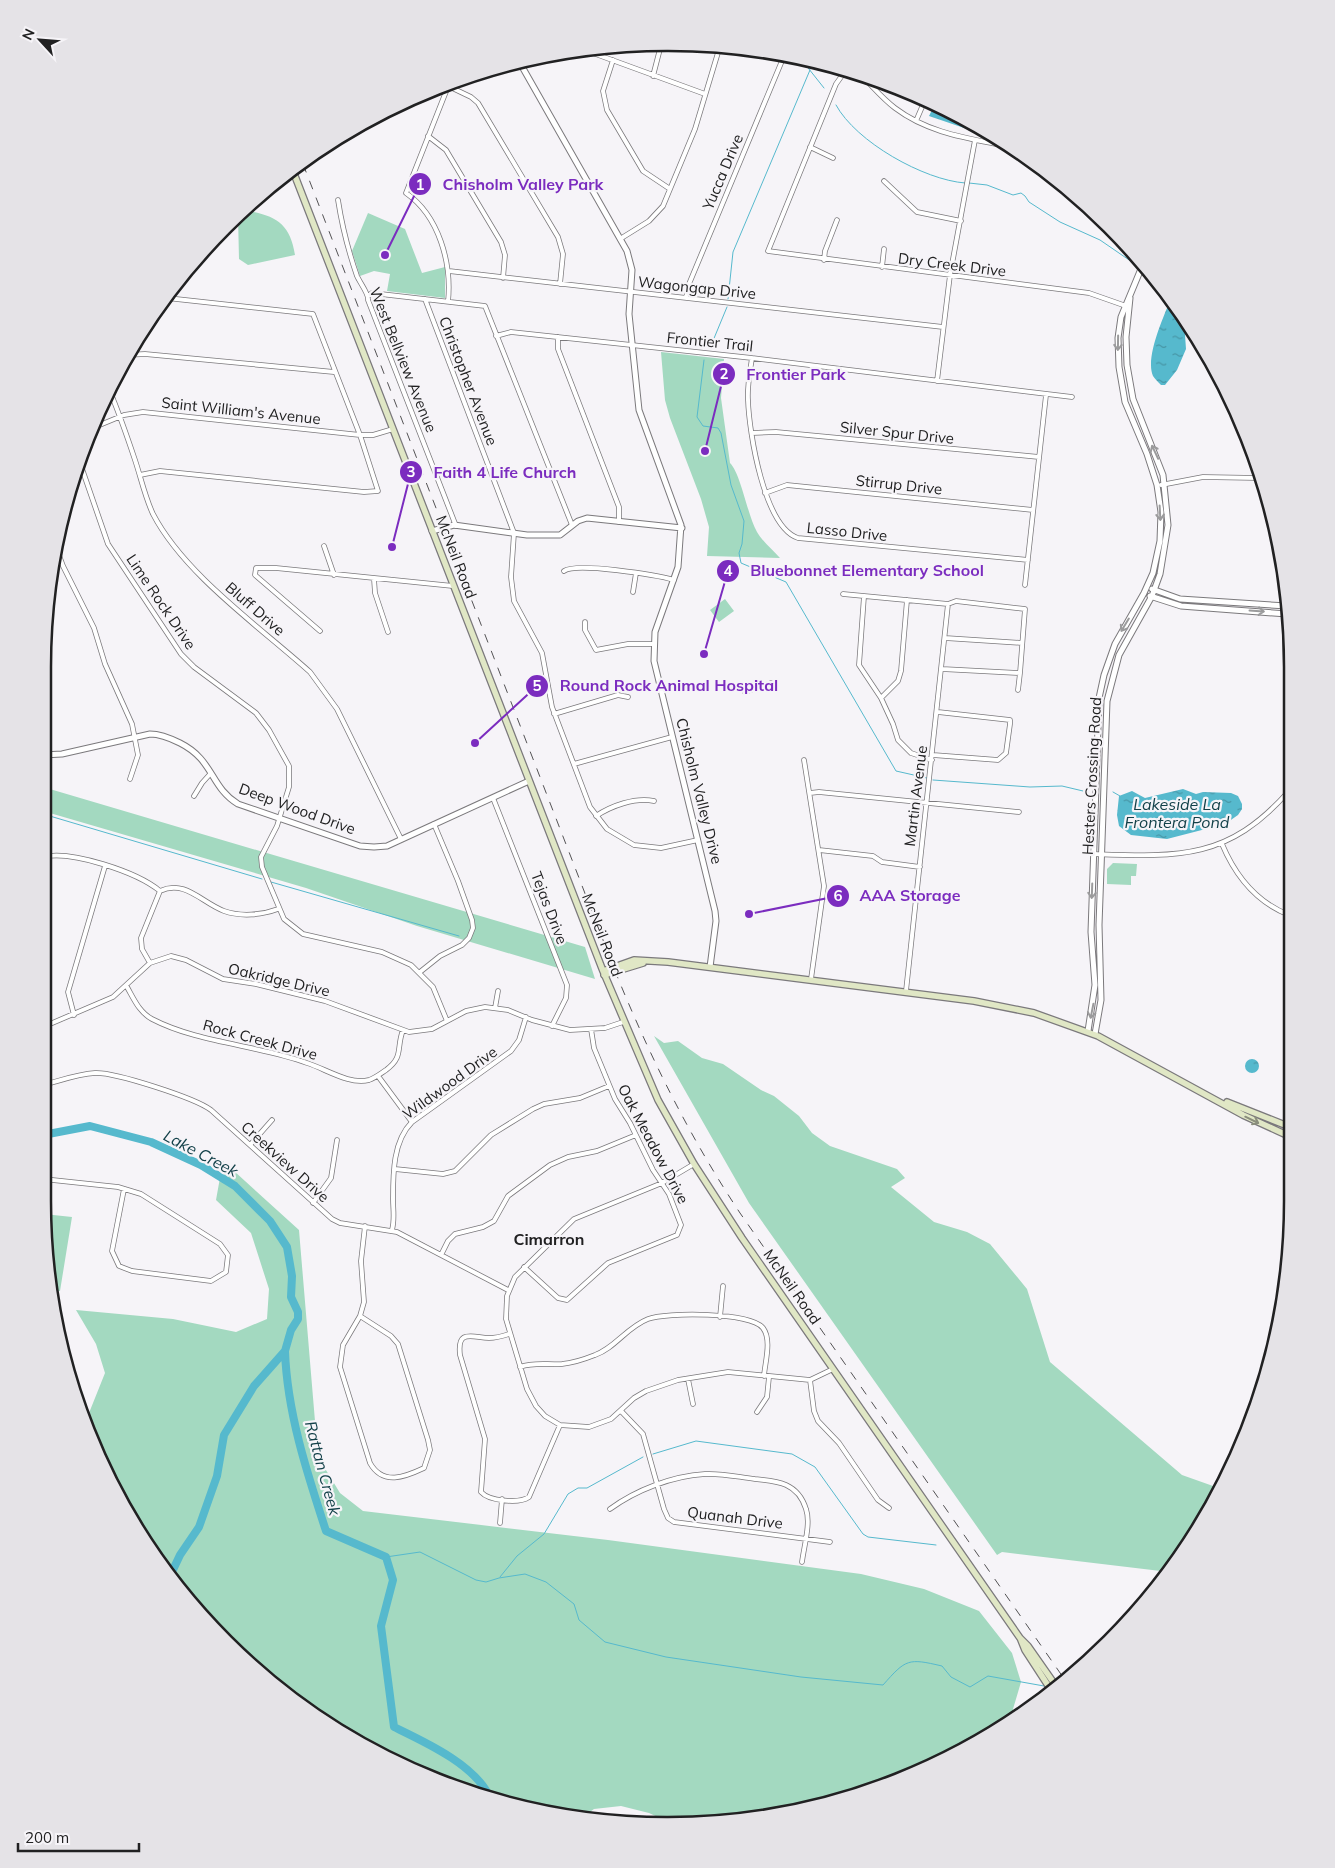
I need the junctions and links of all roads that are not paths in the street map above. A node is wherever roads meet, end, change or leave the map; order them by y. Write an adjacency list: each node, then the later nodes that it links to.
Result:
1 (660, 51): 7 (street)
2 (718, 54): 12 (street)
3 (601, 56): 4 (street)
4 (613, 60): 7 (street); 22 (street)
5 (781, 62): 37 (street, Yucca Drive)
6 (523, 69): 26 (street, Chisholm Valley Drive)
7 (654, 76): 12 (street)
8 (841, 76): 18 (street)
9 (873, 87): 14 (street)
10 (456, 89): 34 (street)
11 (445, 93): 15 (street)
12 (705, 94): 22 (street)
13 (922, 107): 14 (street)
14 (916, 121): 16 (street)
15 (428, 136): 30 (street); 33 (street)
16 (976, 140): 17 (street); 25 (street)
17 (990, 143)
18 (810, 148): 19 (street); 28 (street, Dry Creek Drive)
19 (833, 158)
20 (295, 177): 55 (main road, McNeil Road)
21 (884, 181): 25 (street)
22 (670, 189): 26 (street)
23 (338, 200): 36 (street, West Bellview Avenue)
24 (837, 220): 28 (street)
25 (961, 221): 32 (street)
26 (620, 239): 35 (street, Chisholm Valley Drive)
27 (884, 249): 29 (street)
28 (824, 260): 29 (street, Dry Creek Drive)
29 (882, 267): 32 (street, Dry Creek Drive)
30 (449, 271): 33 (street, Wagongap Drive); 40 (street)
31 (1140, 273): 41 (street, Hesters Crossing Road)
32 (950, 275): 41 (street, Dry Creek Drive); 42 (street)
33 (503, 278): 34 (street, Wagongap Drive)
34 (560, 284): 35 (street, Wagongap Drive)
35 (631, 292): 37 (street, Wagongap Drive); 45 (street, Chisholm Valley Drive)
36 (368, 296): 39 (street); 66 (street, West Bellview Avenue)
37 (686, 298): 42 (street, Wagongap Drive)
38 (174, 299): 48 (street)
39 (425, 299): 40 (street); 74 (street, Christopher Avenue)
40 (448, 302): 43 (street)
41 (1128, 307): 62 (street, Hesters Crossing Road, one-way to 41); 63 (street, Hesters Crossing Road, one-way to 63)
42 (943, 327): 49 (street)
43 (496, 336): 44 (street, Frontier Trail); 68 (street)
44 (558, 337): 45 (street, Frontier Trail); 67 (street)
45 (633, 345): 47 (street, Frontier Trail); 72 (street, Chisholm Valley Drive)
46 (137, 354): 48 (street)
47 (752, 358): 49 (street, Frontier Trail); 56 (street, Lasso Drive)
48 (334, 372): 57 (street)
49 (937, 381): 50 (street, Frontier Trail)
50 (1046, 395): 51 (street, Frontier Trail); 58 (street)
51 (1072, 397)
52 (113, 398): 53 (street, Bluff Drive)
53 (120, 417): 54 (street, Saint William's Avenue); 57 (street, Saint William's Avenue); 60 (street, Bluff Drive)
54 (101, 424)
55 (392, 429): 57 (street, Saint William's Avenue); 73 (main road, McNeil Road)
56 (752, 433): 58 (street, Silver Spur Drive); 64 (street, Lasso Drive)
57 (360, 435): 60 (street)
58 (1039, 457): 65 (street)
59 (83, 472): 128 (street, Lime Rock Drive)
60 (140, 475): 130 (street, Bluff Drive)
61 (1254, 478): 62 (street)
62 (1165, 484): 63 (street); 86 (street, Hesters Crossing Road)
63 (1157, 485): 85 (street, Hesters Crossing Road, one-way to 85)
64 (764, 493): 65 (street, Stirrup Drive); 76 (street, Lasso Drive)
65 (1033, 510): 76 (street)
66 (450, 511): 69 (street, West Bellview Avenue); 70 (street)
67 (619, 522): 68 (street); 72 (street)
68 (572, 525): 74 (street)
69 (456, 526): 70 (street); 71 (street)
70 (446, 527): 71 (street); 73 (street)
71 (474, 528): 74 (street)
72 (682, 528): 82 (street, Chisholm Valley Drive)
73 (432, 531): 84 (main road, McNeil Road)
74 (514, 533): 110 (street, Christopher Avenue)
75 (324, 546): 80 (street)
76 (1028, 560): 83 (street)
77 (61, 561): 112 (street)
78 (564, 571): 79 (street)
79 (636, 573): 82 (street); 87 (street)
80 (334, 575): 81 (street); 97 (street)
81 (374, 579): 84 (street); 98 (street)
82 (674, 580): 101 (street, Chisholm Valley Drive)
83 (1025, 585)
84 (453, 586): 119 (main road, McNeil Road)
85 (1147, 587): 86 (street); 88 (street, Hesters Crossing Road)
86 (1155, 590): 91 (street, Hesters Crossing Road); 94 (street)
87 (634, 592)
88 (1144, 593): 91 (street); 134 (street, Hesters Crossing Road, one-way to 134)
89 (842, 594): 90 (street)
90 (864, 596): 92 (street); 108 (street)
91 (1152, 596): 95 (street, one-way to 95); 135 (street, Hesters Crossing Road)
92 (907, 600): 93 (street); 108 (street)
93 (948, 604): 99 (street, Martin Avenue); 100 (street)
94 (1280, 606)
95 (1281, 614)
96 (585, 622): 101 (street)
97 (320, 631)
98 (388, 632)
99 (945, 638): 100 (street); 102 (street, Martin Avenue)
100 (1022, 643): 103 (street)
101 (653, 644): 111 (street, Chisholm Valley Drive)
102 (942, 669): 103 (street); 109 (street, Martin Avenue)
103 (1020, 673): 105 (street)
104 (771, 682): 106 (street)
105 (1018, 690)
106 (745, 692)
107 (628, 698): 110 (street)
108 (881, 698): 114 (street)
109 (938, 712): 114 (street, Martin Avenue); 114 (street)
110 (554, 714): 116 (street, Christopher Avenue)
111 (672, 737): 116 (street); 131 (street, Chisholm Valley Drive)
112 (136, 738): 113 (street, Deep Wood Drive); 117 (street, Deep Wood Drive); 118 (street)
113 (51, 755)
114 (932, 757): 125 (street, Martin Avenue)
115 (804, 760): 120 (street)
116 (574, 764): 127 (street, Christopher Avenue)
117 (211, 773): 121 (street); 128 (street, Deep Wood Drive)
118 (130, 779)
119 (529, 781): 123 (street, Deep Wood Drive); 146 (main road, McNeil Road)
120 (810, 793): 125 (street); 133 (street)
121 (194, 796)
122 (1284, 797): 132 (street)
123 (493, 798): 129 (street, Deep Wood Drive); 158 (street, Tejas Drive)
124 (654, 801): 127 (street)
125 (927, 803): 126 (street); 138 (street, Martin Avenue)
126 (1019, 812)
127 (596, 816): 131 (street, Christopher Avenue)
128 (279, 818): 130 (street, Deep Wood Drive); 140 (street, Lime Rock Drive)
129 (434, 824): 130 (street, Deep Wood Drive); 145 (street)
130 (401, 840)
131 (698, 840): 144 (street, Chisholm Valley Drive)
132 (1222, 844): 135 (street); 141 (street)
133 (819, 850): 138 (street); 147 (street)
134 (1094, 854): 135 (street); 142 (street, Hesters Crossing Road, one-way to 142)
135 (1101, 854): 148 (street, Hesters Crossing Road)
136 (51, 856): 137 (street)
137 (105, 866): 139 (street); 153 (street)
138 (920, 867): 151 (street, Martin Avenue)
139 (160, 891): 140 (street); 143 (street)
140 (278, 909): 145 (street, Lime Rock Drive)
141 (1284, 912)
142 (1093, 956): 148 (street); 161 (street, Hesters Crossing Road, one-way to 161)
143 (150, 963): 149 (street); 160 (street, Oakridge Drive)
144 (710, 967): 146 (main road); 147 (main road)
145 (420, 972): 155 (street, Lime Rock Drive)
146 (604, 973): 156 (main road, McNeil Road)
147 (812, 979): 151 (main road)
148 (1102, 984): 162 (street, Hesters Crossing Road)
149 (127, 987): 153 (street); 163 (street, Rock Creek Drive)
150 (498, 991): 152 (street)
151 (906, 991): 161 (main road)
152 (495, 1008): 154 (street, Oakridge Drive); 155 (street, Oakridge Drive)
153 (74, 1015): 157 (street)
154 (526, 1017): 158 (street, Oakridge Drive); 168 (street, Wildwood Drive)
155 (447, 1021): 160 (street, Oakridge Drive)
156 (623, 1022): 159 (street, Oakridge Drive); 174 (main road, McNeil Road)
157 (51, 1024)
158 (552, 1026): 159 (street, Oakridge Drive)
159 (591, 1029): 165 (street, Oak Meadow Drive)
160 (403, 1030): 163 (street)
161 (1088, 1031): 162 (main road)
162 (1094, 1034): 166 (main road)
163 (378, 1076): 168 (street)
164 (51, 1083): 173 (street, Creekview Drive)
165 (609, 1086): 171 (street, Oak Meadow Drive); 175 (street)
166 (1215, 1099): 169 (main road); 170 (main road, one-way to 170)
167 (272, 1120): 173 (street)
168 (412, 1122): 175 (street, Wildwood Drive)
169 (1284, 1124)
170 (1284, 1134)
171 (636, 1135): 177 (street, Oak Meadow Drive); 182 (street)
172 (337, 1140): 179 (street)
173 (250, 1145): 179 (street, Creekview Drive)
174 (694, 1164): 177 (street); 190 (main road, McNeil Road)
175 (396, 1169): 181 (street, Wildwood Drive)
176 (51, 1180): 178 (street)
177 (662, 1183): 183 (street); 183 (street, Oak Meadow Drive)
178 (124, 1188): 178 (street)
179 (313, 1202): 180 (street, Creekview Drive)
180 (365, 1226): 181 (street, Creekview Drive); 186 (street)
181 (392, 1230): 182 (street, Creekview Drive)
182 (441, 1255): 185 (street, Creekview Drive)
183 (524, 1267): 185 (street)
184 (723, 1286): 187 (street)
185 (508, 1290): 188 (street)
186 (360, 1316): 186 (street)
187 (720, 1317): 189 (street); 191 (street)
188 (509, 1334): 189 (street); 200 (street)
189 (520, 1367): 198 (street)
190 (833, 1369): 194 (street); 207 (main road, McNeil Road)
191 (764, 1376): 192 (street); 193 (street)
192 (770, 1377): 194 (street); 197 (street)
193 (688, 1379): 195 (street); 196 (street)
194 (810, 1380): 201 (street)
195 (694, 1404)
196 (621, 1411): 198 (street); 199 (street, Quanah Drive)
197 (757, 1412)
198 (560, 1425): 200 (street)
199 (657, 1485): 202 (street); 204 (street, Quanah Drive); 204 (street)
200 (502, 1499): 203 (street)
201 (889, 1508)
202 (610, 1509)
203 (500, 1523)
204 (805, 1538): 205 (street, Quanah Drive); 206 (street)
205 (830, 1542)
206 (802, 1562)
207 (1020, 1638): 208 (main road, McNeil Road); 209 (main road, McNeil Road)
208 (1053, 1681)
209 (1048, 1685)

